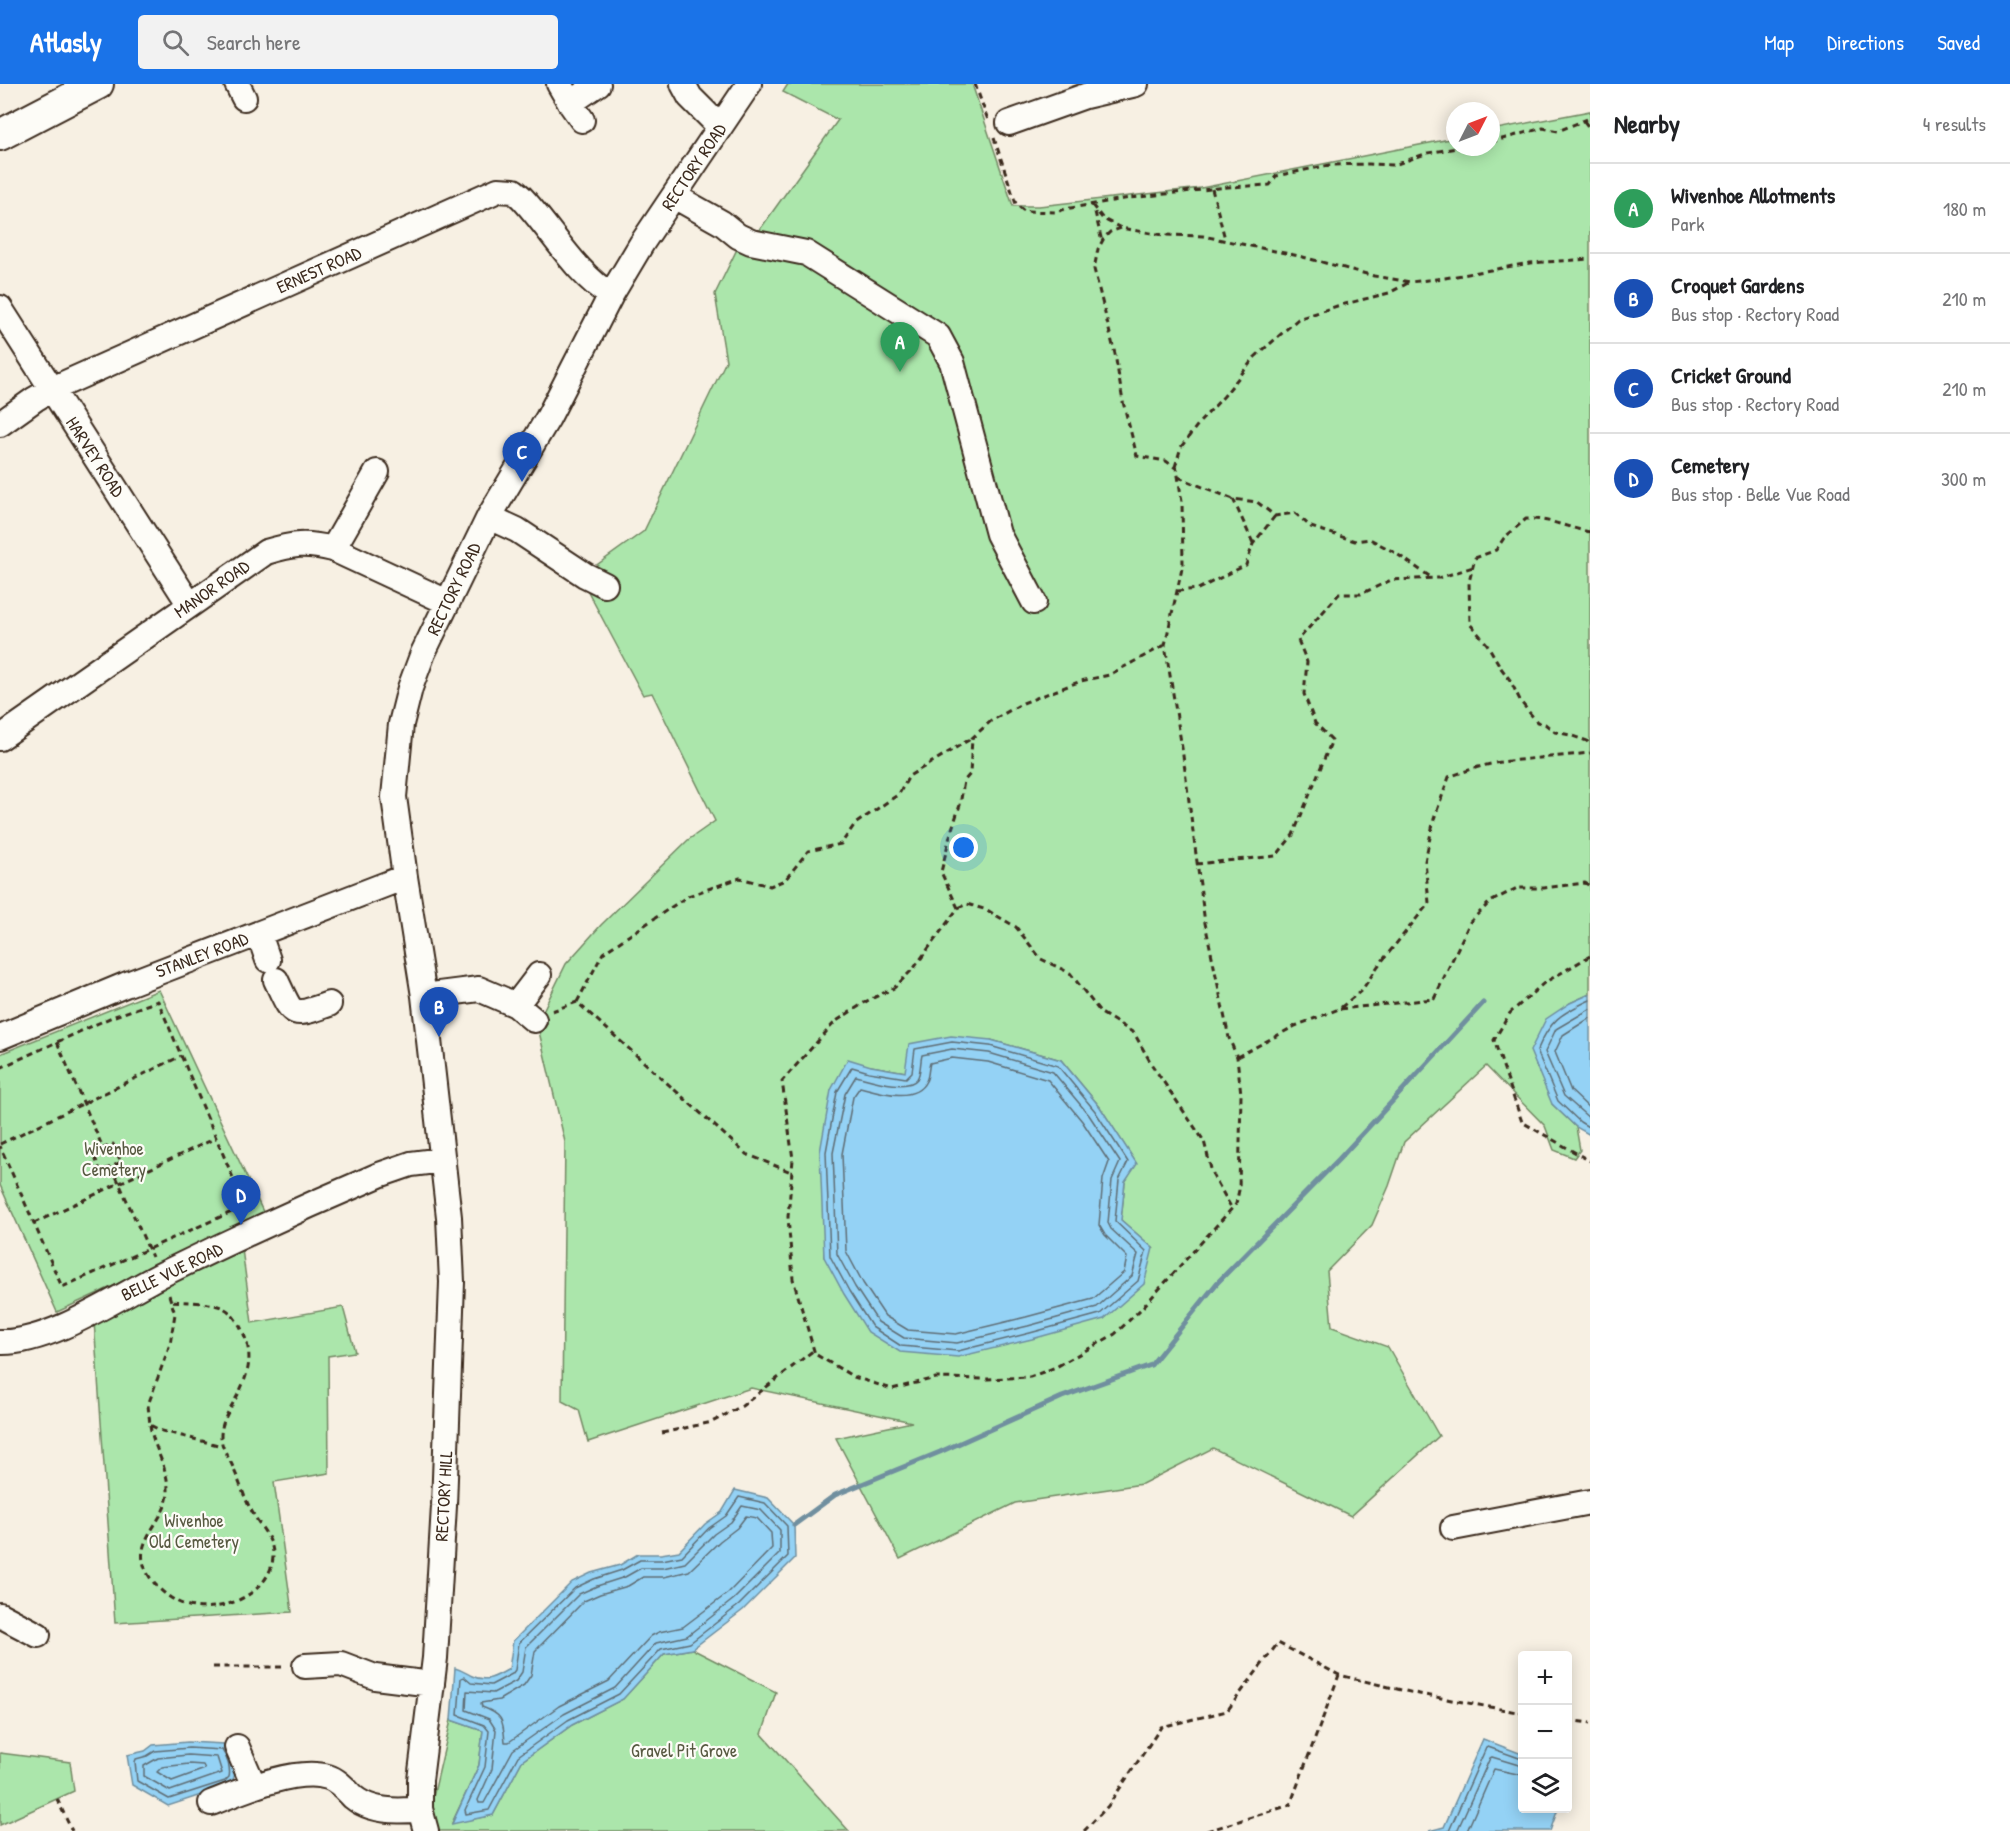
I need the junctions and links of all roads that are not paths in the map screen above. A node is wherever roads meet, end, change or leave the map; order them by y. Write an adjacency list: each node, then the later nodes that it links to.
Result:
1 (98, 84): 10 (main road)
2 (598, 84): 7 (street)
3 (683, 84): 9 (street)
4 (749, 84): 9 (street, RECTORY ROAD)
5 (1136, 84): 6 (street)
6 (1084, 90): 8 (street)
7 (571, 102)
8 (997, 125)
9 (720, 127): 11 (street, RECTORY ROAD)
10 (0, 135)
11 (674, 196): 12 (street, RECTORY ROAD); 21 (street)
12 (611, 295): 14 (street, ERNEST ROAD); 17 (street, RECTORY ROAD)
13 (0, 308): 14 (street, HARVEY ROAD)
14 (52, 389): 15 (street, ERNEST ROAD); 22 (street, HARVEY ROAD)
15 (0, 423)
16 (377, 472): 18 (street)
17 (489, 517): 19 (street); 20 (street, RECTORY ROAD)
18 (333, 549): 20 (street, MANOR ROAD); 22 (street, MANOR ROAD)
19 (605, 585)
20 (447, 602): 24 (street, RECTORY ROAD)
21 (1034, 602)
22 (190, 605): 23 (street, MANOR ROAD)
23 (0, 738)
24 (405, 877): 25 (street, STANLEY ROAD); 27 (street, RECTORY ROAD)
25 (259, 933): 28 (street); 31 (street, STANLEY ROAD)
26 (538, 975): 29 (street)
27 (424, 996): 29 (street); 32 (street, RECTORY ROAD)
28 (329, 1004)
29 (516, 1005): 30 (street)
30 (534, 1020)
31 (0, 1037)
32 (443, 1160): 33 (street, BELLE VUE ROAD); 39 (street, RECTORY HILL)
33 (0, 1342)
34 (1590, 1502): 35 (street)
35 (1453, 1528)
36 (0, 1615): 37 (street)
37 (25, 1636)
38 (305, 1666): 39 (street)
39 (432, 1684): 43 (street, RECTORY HILL)
40 (237, 1747): 41 (street)
41 (254, 1786): 42 (street); 43 (street)
42 (211, 1803)
43 (423, 1820)

